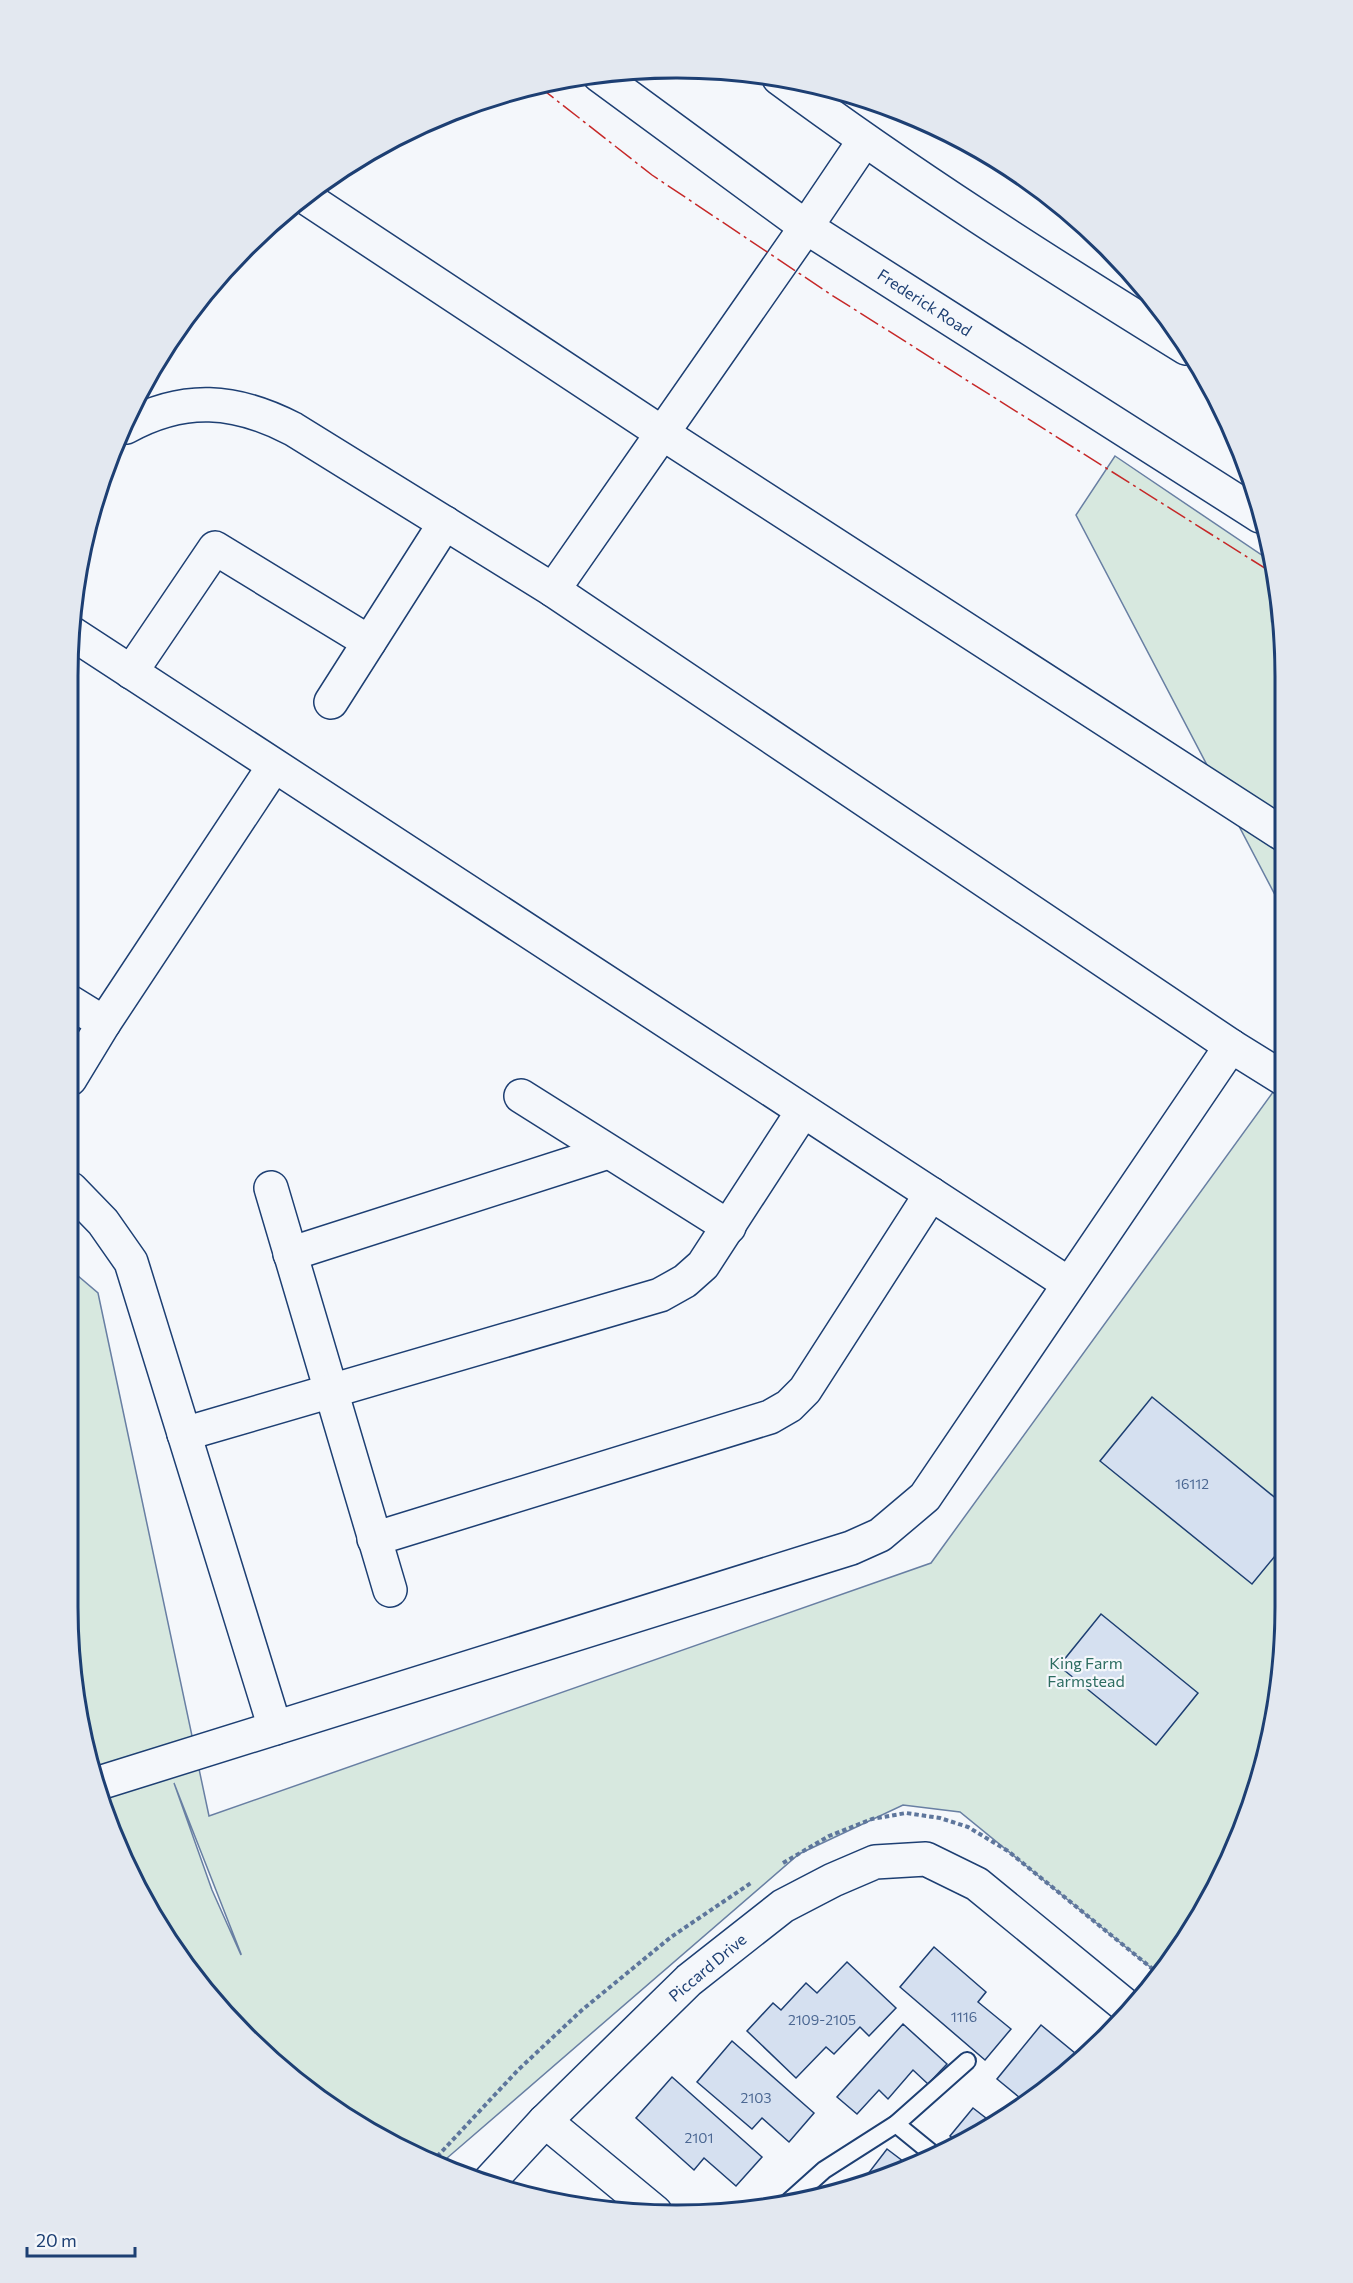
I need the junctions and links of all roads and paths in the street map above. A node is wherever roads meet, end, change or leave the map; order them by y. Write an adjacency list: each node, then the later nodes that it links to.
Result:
1 (608, 82): 5 (street, Frederick Road)
2 (795, 90): 3 (street)
3 (864, 141): 5 (street); 6 (street)
4 (312, 202): 8 (street)
5 (807, 226): 8 (street); 9 (street, Frederick Road)
6 (1169, 338)
7 (136, 422): 10 (street)
8 (662, 433): 11 (street); 17 (street)
9 (1251, 510)
10 (445, 523): 11 (street); 13 (street)
11 (553, 590): 20 (street)
12 (79, 638): 14 (street)
13 (369, 642): 14 (street); 15 (street)
14 (131, 672): 16 (street)
15 (331, 702)
16 (274, 766): 19 (street); 24 (street)
17 (1275, 829)
18 (78, 1007): 19 (street)
19 (104, 1023): 21 (street)
20 (1231, 1046): 22 (street); 31 (street)
21 (78, 1066)
22 (1275, 1073)
23 (521, 1095): 25 (street)
24 (803, 1111): 27 (street); 29 (street)
25 (608, 1152): 29 (street); 30 (street)
26 (271, 1188): 30 (street)
27 (931, 1194): 31 (street); 34 (street)
28 (78, 1196): 33 (street)
29 (729, 1227): 32 (street)
30 (290, 1254): 32 (street)
31 (1069, 1284): 36 (street)
32 (330, 1391): 33 (street); 34 (street)
33 (184, 1434): 36 (street)
34 (374, 1539): 35 (street)
35 (390, 1590)
36 (275, 1728): 37 (street)
37 (104, 1781)
38 (1124, 2003): 40 (street, Piccard Drive)
39 (967, 2061): 41 (lane)
40 (545, 2121): 43 (street, Piccard Drive); 45 (street)
41 (896, 2124): 42 (lane); 44 (lane)
42 (927, 2149)
43 (494, 2176)
44 (800, 2192)
45 (646, 2204)

